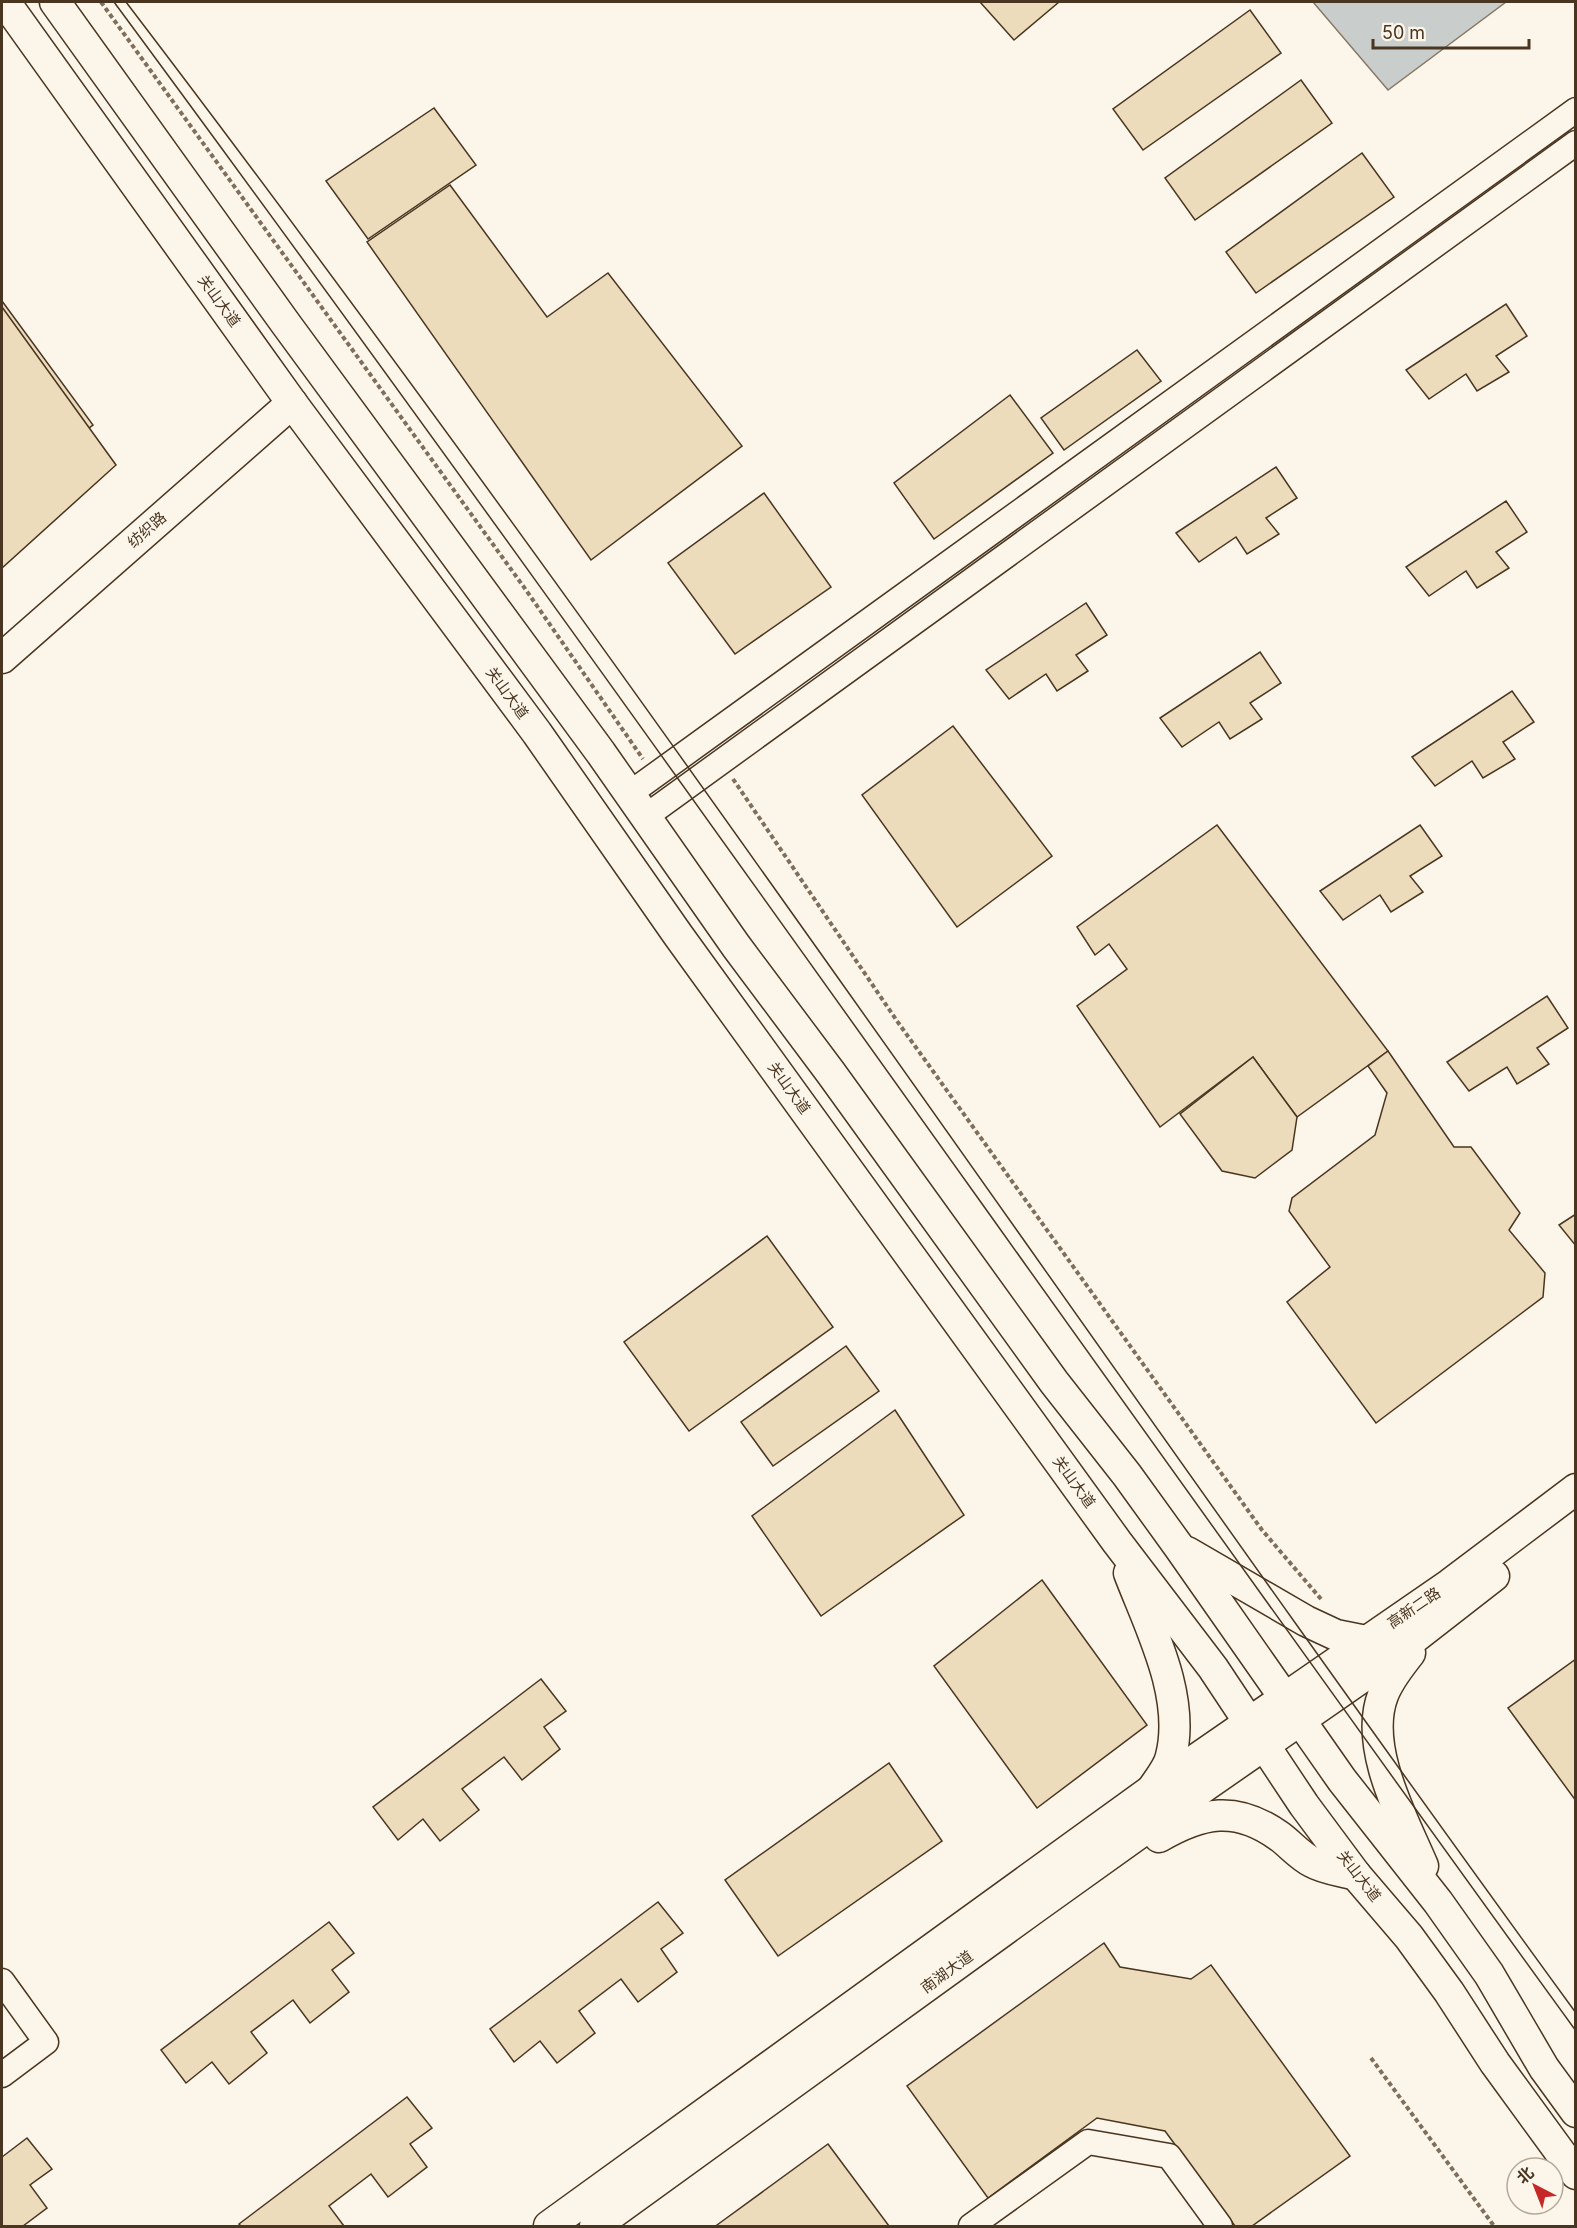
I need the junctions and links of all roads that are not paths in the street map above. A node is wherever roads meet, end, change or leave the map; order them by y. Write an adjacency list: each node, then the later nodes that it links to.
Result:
1 (5, 2): 5 (main road, 关山大道)
2 (56, 2): 7 (main road)
3 (1575, 110): 7 (street)
4 (1575, 143): 7 (street)
5 (292, 403): 6 (main road, 纺织路); 10 (main road, 关山大道)
6 (2, 658)
7 (637, 806): 11 (main road)
8 (1575, 1489): 13 (main road, 高新二路)
9 (1575, 1515): 12 (main road, 高新二路)
10 (1117, 1542): 15 (main road, 关山大道); 16 (main road)
11 (1179, 1547): 13 (main road); 14 (main road)
12 (1435, 1621): 14 (main road, 高新二路); 18 (main road)
13 (1366, 1641): 14 (main road, 高新二路)
14 (1293, 1709): 15 (main road, 南湖大道); 18 (main road)
15 (1257, 1734): 16 (main road, 南湖大道); 17 (main road, 关山大道); 19 (main road, 南湖大道)
16 (1153, 1789): 24 (main road, 南湖大道)
17 (1356, 1875): 19 (main road); 23 (main road, 关山大道)
18 (1438, 1902): 22 (main road)
19 (1036, 1907): 25 (main road, 南湖大道)
20 (2, 1981): 21 (street)
21 (2, 2075)
22 (1575, 2112)
23 (1575, 2174)
24 (549, 2226)
25 (596, 2226)
26 (971, 2226): 27 (street)
27 (1220, 2226)

